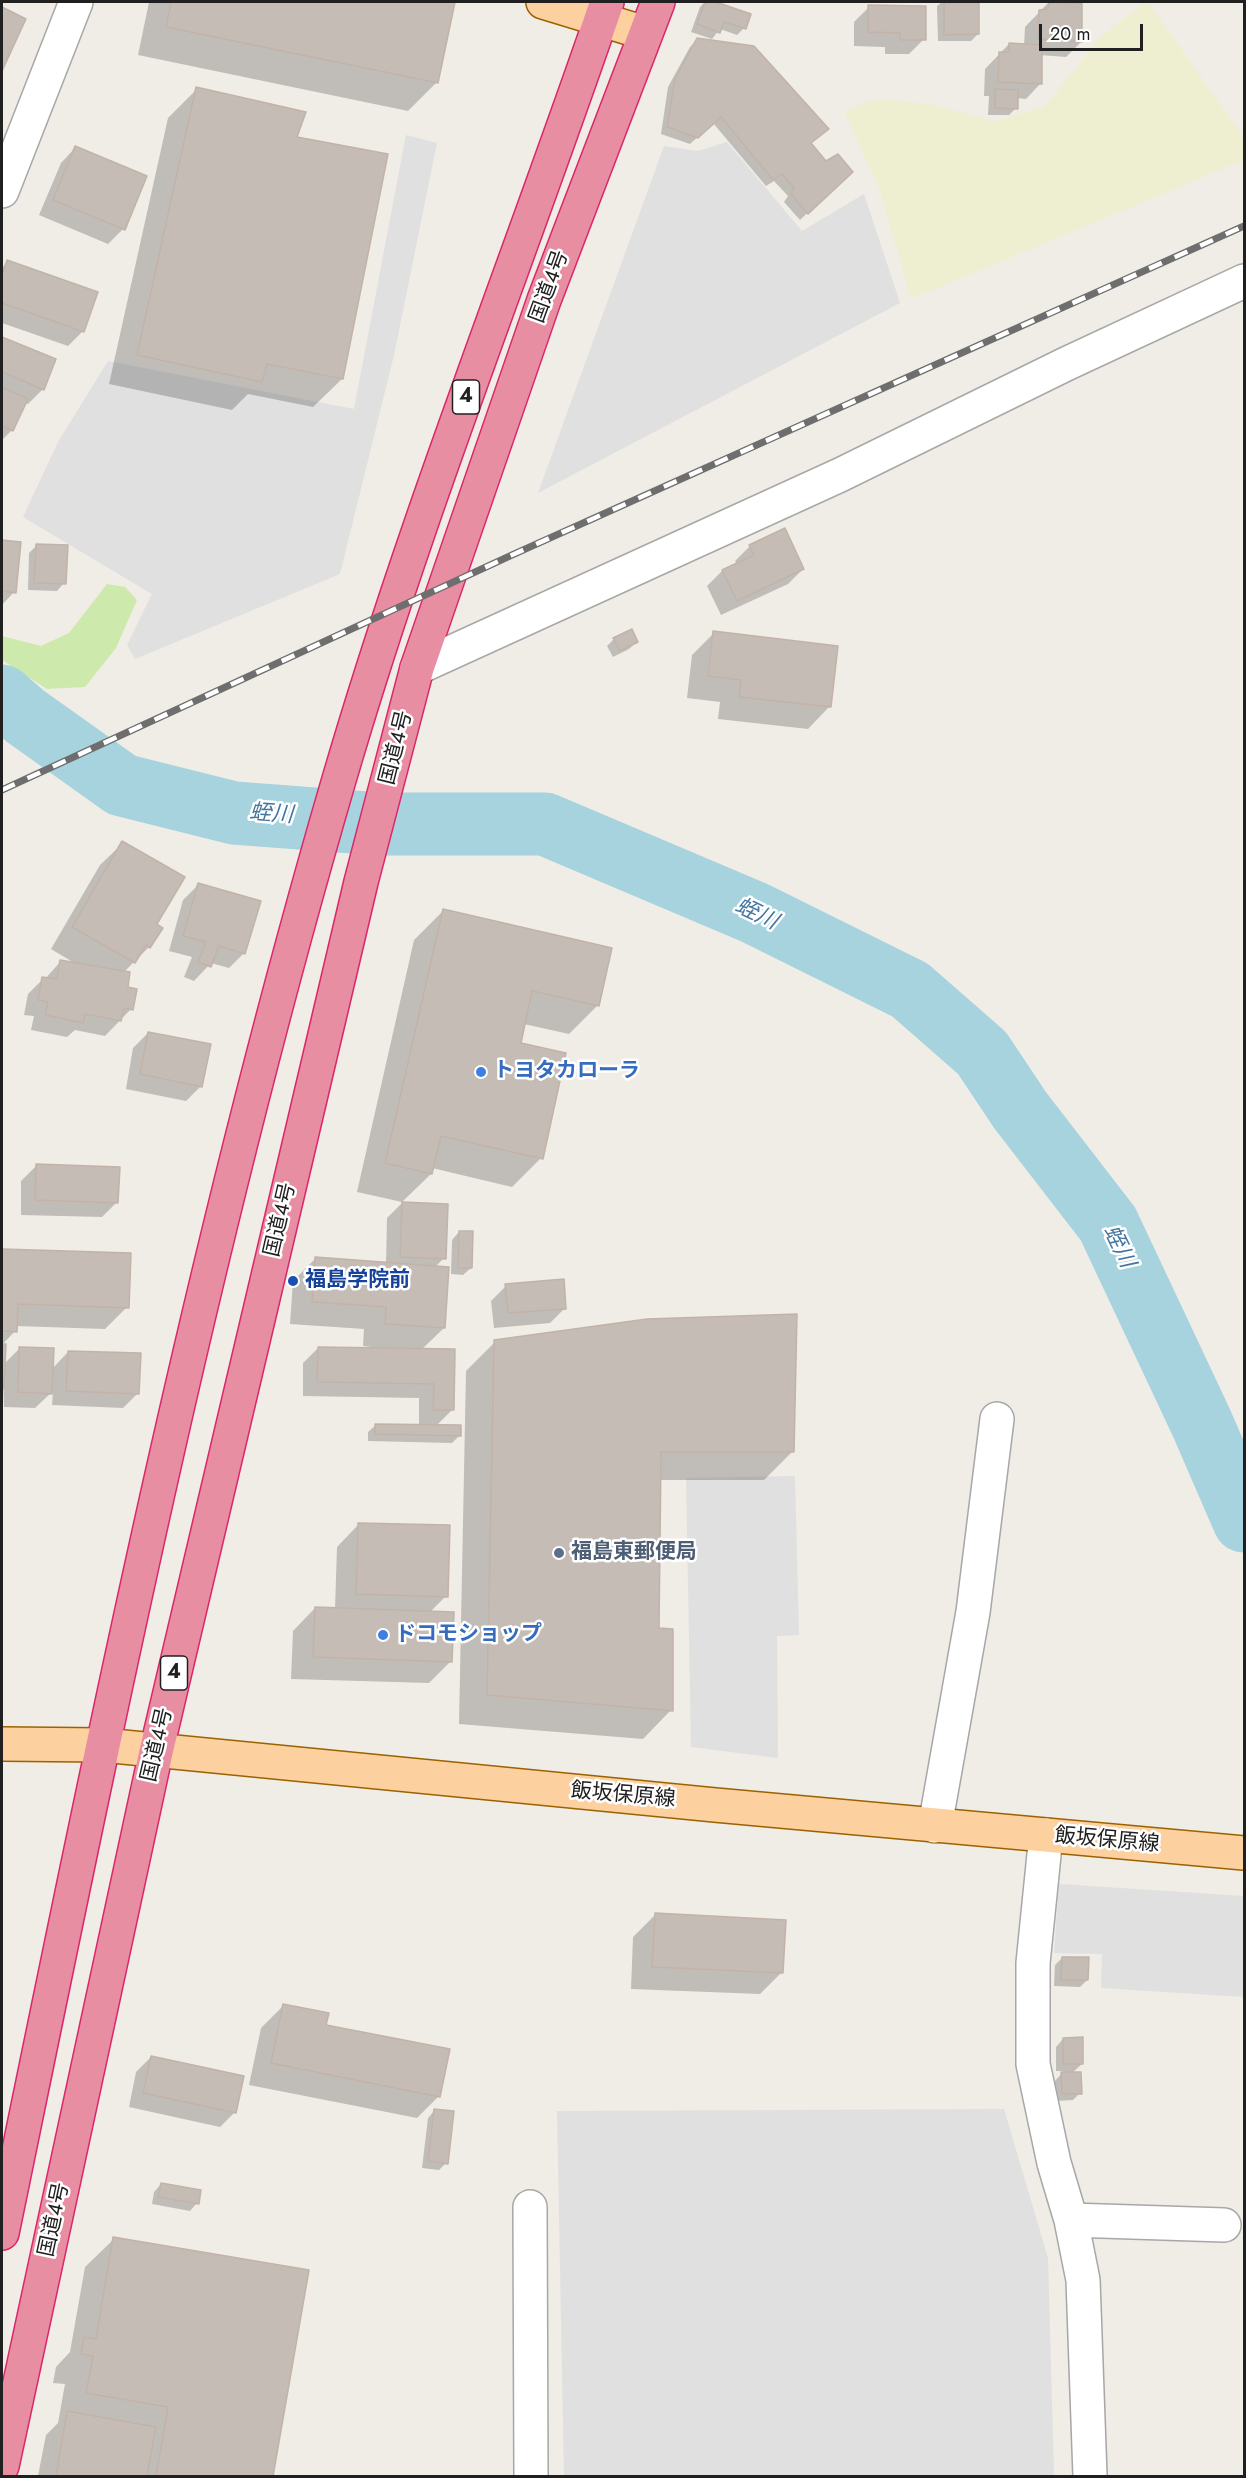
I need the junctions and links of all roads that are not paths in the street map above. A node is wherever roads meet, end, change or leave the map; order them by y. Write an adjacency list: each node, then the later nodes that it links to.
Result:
1 (76, 2): 6 (street)
2 (543, 2): 4 (main road)
3 (658, 2): 5 (highway, 国道4号 / 4)
4 (604, 10): 5 (main road); 11 (highway, 国道4号 / 4)
5 (645, 33): 8 (highway, 国道4号 / 4)
6 (2, 191)
7 (1245, 281): 8 (street)
8 (417, 668): 12 (highway, 国道4号 / 4)
9 (997, 1419): 13 (street)
10 (2, 1744): 11 (main road, 飯坂保原線)
11 (103, 1745): 12 (main road, 飯坂保原線); 19 (highway, 国道4号 / 4)
12 (156, 1752): 13 (main road, 飯坂保原線); 20 (highway, 国道4号 / 4)
13 (935, 1826): 14 (main road, 飯坂保原線)
14 (1046, 1835): 15 (main road, 飯坂保原線); 17 (street)
15 (1245, 1853)
16 (530, 2207): 21 (street)
17 (1071, 2220): 18 (street); 22 (street)
18 (1224, 2225)
19 (2, 2233)
20 (2, 2466)
21 (531, 2476)
22 (1090, 2476)

